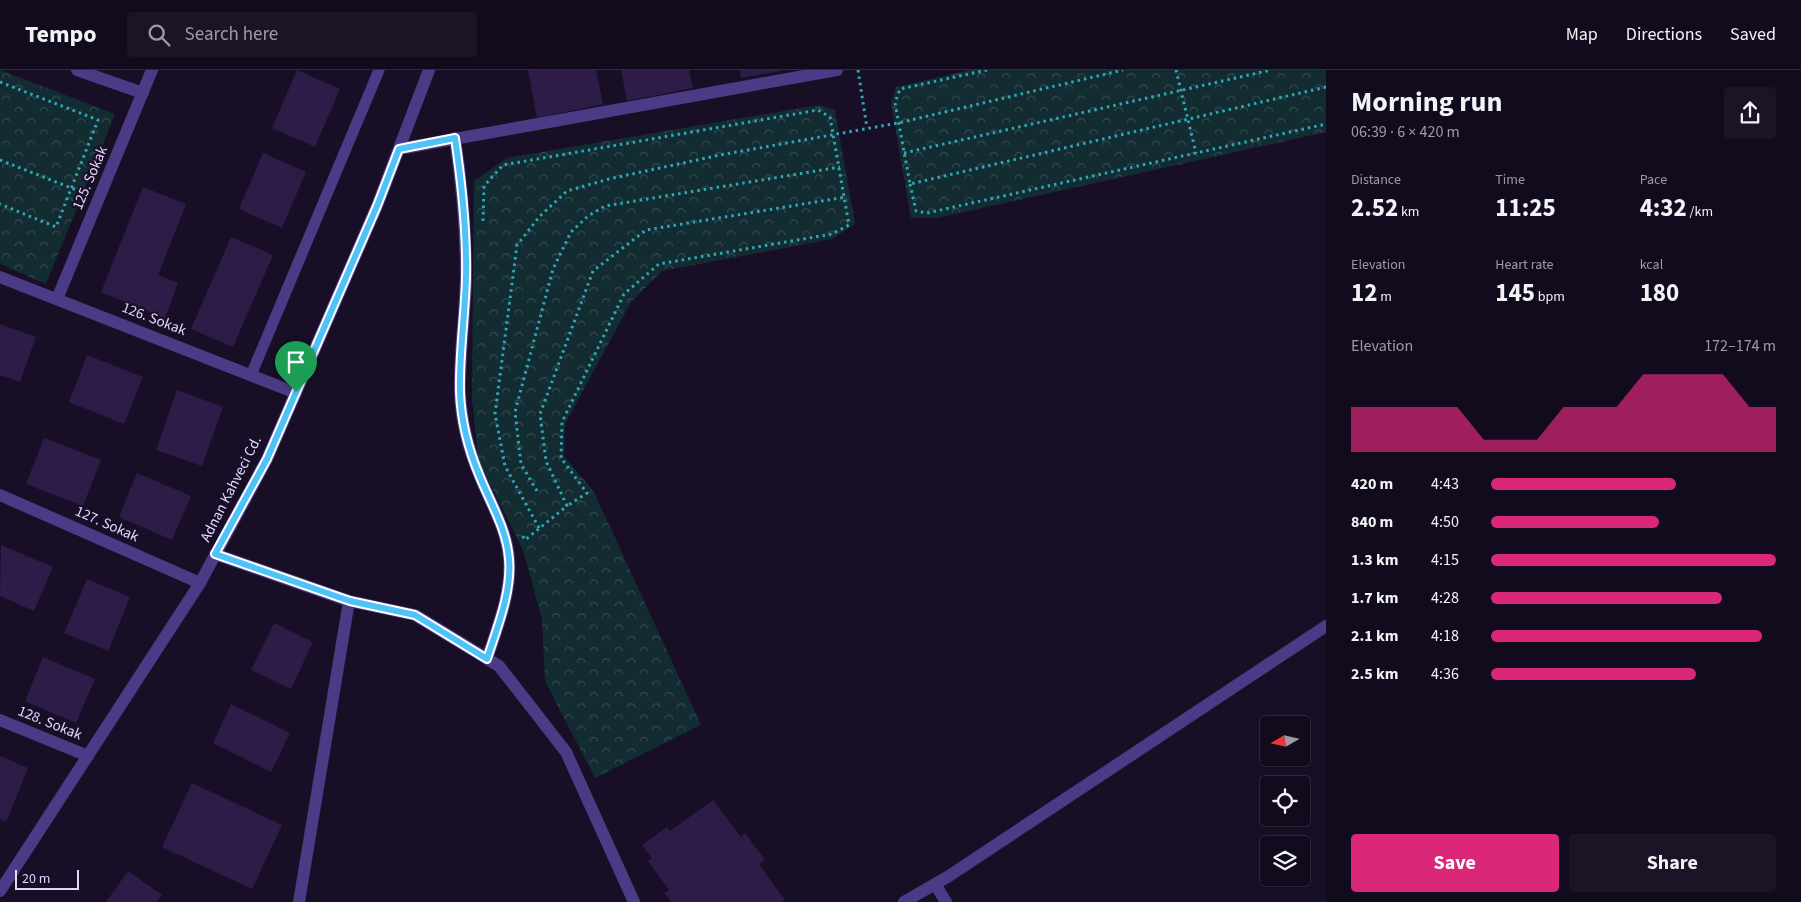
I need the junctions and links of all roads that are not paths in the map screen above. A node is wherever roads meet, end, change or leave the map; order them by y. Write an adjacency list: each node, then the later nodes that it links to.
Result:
1 (77, 70): 6 (street)
2 (152, 70): 6 (street, 125. Sokak)
3 (379, 70): 11 (lane)
4 (429, 70): 8 (street, Adnan Kahveci Cd.)
5 (837, 70): 7 (street)
6 (143, 93): 10 (street, 125. Sokak)
7 (455, 138): 8 (street); 18 (street)
8 (399, 149): 12 (street, Adnan Kahveci Cd.)
9 (0, 277): 10 (street, 126. Sokak)
10 (57, 299): 11 (street, 126. Sokak)
11 (251, 375): 12 (street, 126. Sokak)
12 (296, 392): 14 (street, Adnan Kahveci Cd.)
13 (0, 495): 15 (street, 127. Sokak)
14 (215, 554): 15 (street, Adnan Kahveci Cd.); 16 (street)
15 (200, 583): 20 (street, Adnan Kahveci Cd.)
16 (350, 601): 18 (street); 23 (street)
17 (1326, 626): 21 (street)
18 (487, 659): 24 (street)
19 (0, 720): 20 (street, 128. Sokak)
20 (88, 756): 22 (street, Adnan Kahveci Cd.)
21 (935, 884): 25 (street); 26 (street)
22 (0, 891)
23 (299, 902)
24 (634, 902)
25 (904, 902)
26 (946, 902)

